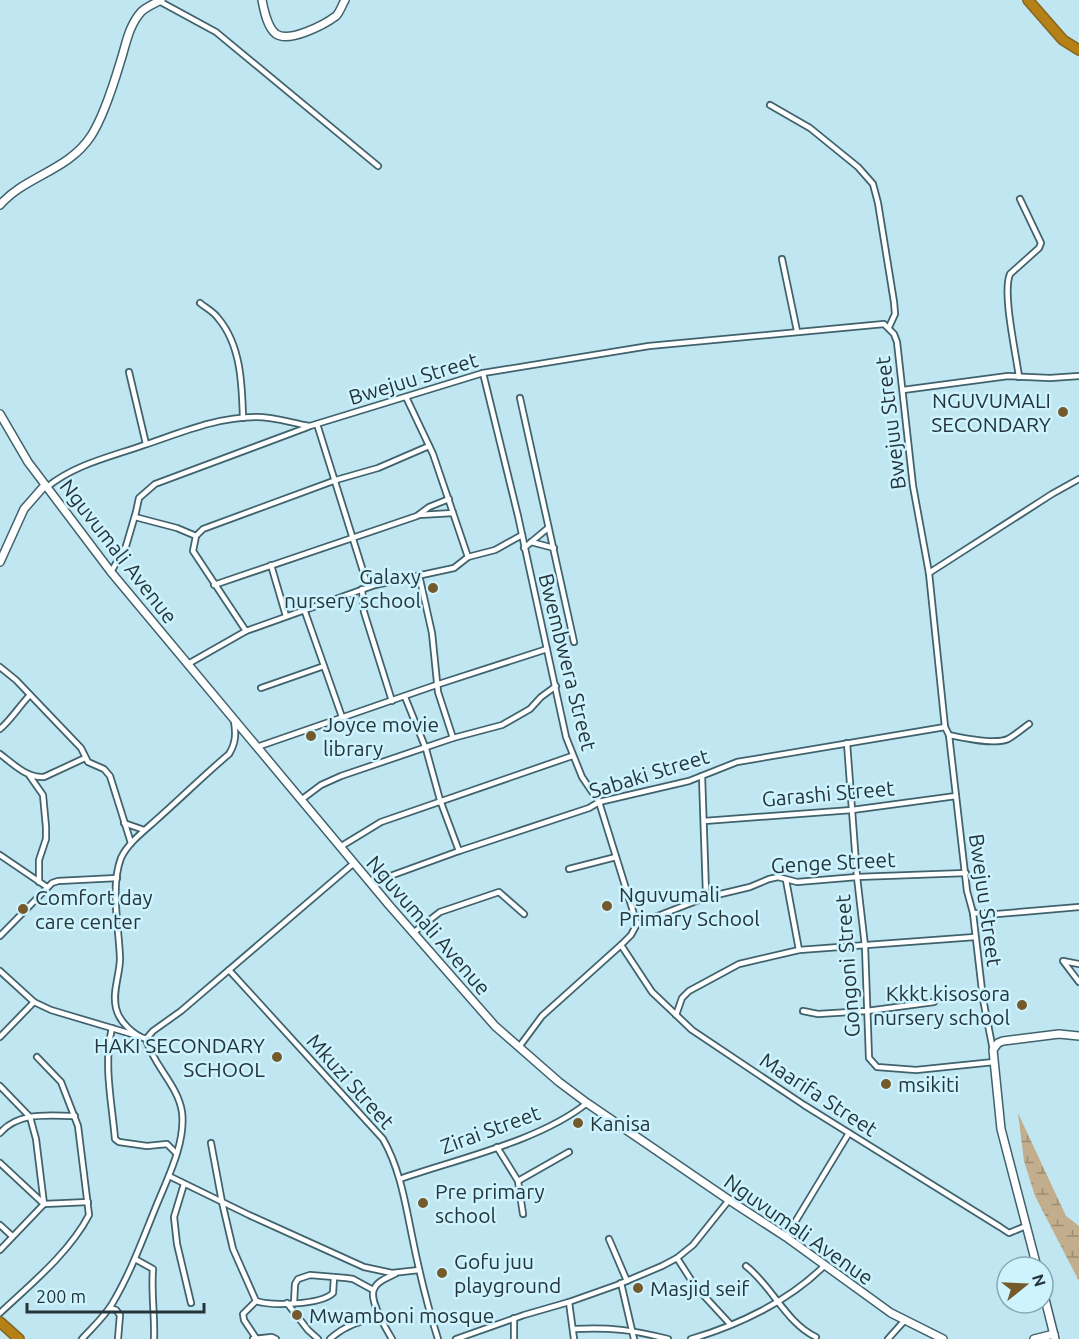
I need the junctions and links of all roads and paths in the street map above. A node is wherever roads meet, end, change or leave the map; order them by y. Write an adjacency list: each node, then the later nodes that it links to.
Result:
1 (160, 0): 7 (street); 9 (street)
2 (262, 0): 3 (street)
3 (345, 0)
4 (1028, 0): 5 (highway)
5 (1079, 50)
6 (770, 105): 12 (street)
7 (378, 166)
8 (1020, 200): 16 (street)
9 (0, 205)
10 (782, 259): 13 (street)
11 (200, 303): 22 (street)
12 (889, 327): 13 (street, Bwejuu Street); 18 (street, Bwejuu Street)
13 (797, 331): 15 (street, Bwejuu Street)
14 (129, 372): 25 (street)
15 (483, 373): 19 (street, Bwejuu Street); 35 (street, Bwembwera Street)
16 (1019, 376): 17 (street); 18 (street)
17 (1079, 376)
18 (903, 390): 45 (street, Bwejuu Street)
19 (406, 397): 23 (street, Bwejuu Street); 26 (street)
20 (520, 398): 34 (street)
21 (0, 414): 29 (street, Nguvumali Avenue)
22 (243, 417): 24 (street); 25 (street)
23 (317, 424): 24 (street, Bwejuu Street); 28 (street)
24 (310, 426): 33 (street, Bwejuu Street)
25 (146, 444): 29 (street)
26 (429, 446): 28 (street); 30 (street)
27 (1079, 479): 45 (street)
28 (336, 480): 36 (street); 37 (street)
29 (46, 486): 42 (street); 44 (street, Nguvumali Avenue)
30 (448, 499): 31 (street); 32 (street)
31 (453, 513): 32 (street); 41 (street)
32 (417, 516): 37 (street)
33 (135, 517): 36 (street); 44 (street, Bwejuu Street)
34 (548, 528): 38 (street); 40 (street)
35 (522, 535): 39 (street, Bwembwera Street); 41 (street)
36 (196, 536): 47 (street)
37 (353, 536): 43 (street); 48 (street)
38 (531, 542): 39 (street); 40 (street)
39 (524, 548): 53 (street, Bwembwera Street)
40 (554, 548): 52 (street)
41 (468, 557): 46 (street)
42 (0, 562)
43 (271, 565): 47 (street); 50 (street)
44 (111, 572): 54 (street, Nguvumali Avenue)
45 (929, 573): 66 (street, Bwejuu Street)
46 (419, 575): 48 (street); 57 (street)
47 (214, 585): 51 (street)
48 (365, 588): 49 (street); 62 (street)
49 (304, 609): 50 (street); 55 (street)
50 (286, 616): 51 (street)
51 (246, 631): 54 (street)
52 (574, 642)
53 (547, 649): 57 (street); 58 (street, Bwembwera Street)
54 (188, 664): 64 (street, Nguvumali Avenue)
55 (324, 666): 59 (street); 63 (street)
56 (0, 667): 60 (street)
57 (439, 684): 61 (street); 69 (street)
58 (556, 686): 69 (street); 74 (street, Bwembwera Street)
59 (261, 688)
60 (30, 695): 67 (street); 75 (street)
61 (405, 697): 62 (street); 72 (street)
62 (392, 701): 63 (street)
63 (342, 717): 71 (street)
64 (234, 718): 71 (street, Nguvumali Avenue); 85 (street)
65 (1029, 724): 68 (street)
66 (945, 727): 68 (street, Bwejuu Street); 70 (street, Sabaki Street)
67 (0, 729)
68 (949, 735): 78 (street, Bwejuu Street)
69 (453, 738): 72 (street)
70 (847, 743): 77 (street, Sabaki Street); 82 (street, Gongoni Street)
71 (258, 747): 79 (street, Nguvumali Avenue)
72 (426, 749): 79 (street); 80 (street)
73 (0, 754): 76 (street)
74 (572, 756): 80 (street); 81 (street, Bwembwera Street)
75 (85, 758): 76 (street); 84 (street)
76 (29, 775): 97 (street)
77 (702, 776): 81 (street, Sabaki Street); 83 (street)
78 (956, 796): 82 (street, Garashi Street); 93 (street, Bwejuu Street)
79 (301, 800): 87 (street, Nguvumali Avenue)
80 (440, 800): 87 (street); 88 (street)
81 (599, 802): 88 (street, Sabaki Street); 90 (street, Bwembwera Street)
82 (852, 810): 83 (street, Garashi Street); 94 (street, Gongoni Street)
83 (704, 821): 100 (street)
84 (123, 823): 85 (street); 86 (street)
85 (144, 830): 86 (street)
86 (132, 843): 95 (street)
87 (340, 847): 91 (street, Nguvumali Avenue)
88 (459, 851): 98 (street, Sabaki Street)
89 (0, 855): 97 (street)
90 (616, 857): 92 (street); 104 (street, Bwembwera Street)
91 (354, 863): 98 (street, Nguvumali Avenue); 112 (street)
92 (568, 869)
93 (966, 873): 94 (street, Genge Street); 102 (street, Bwejuu Street)
94 (857, 877): 96 (street, Genge Street); 109 (street, Gongoni Street)
95 (117, 878): 99 (street); 121 (street)
96 (786, 880): 100 (street, Genge Street); 110 (street)
97 (39, 882): 99 (street)
98 (370, 883): 105 (street, Nguvumali Avenue)
99 (47, 887): 106 (street)
100 (704, 898): 104 (street, Genge Street)
101 (1079, 907): 102 (street)
102 (973, 913): 107 (street, Bwejuu Street)
103 (524, 914): 105 (street)
104 (637, 924): 108 (street)
105 (413, 933): 125 (street, Nguvumali Avenue)
106 (0, 936)
107 (975, 937): 109 (street); 126 (street, Bwejuu Street)
108 (621, 945): 119 (street, Maarifa Street); 125 (street)
109 (865, 946): 110 (street); 118 (street, Gongoni Street)
110 (800, 950): 119 (street)
111 (1079, 964): 114 (street)
112 (229, 970): 124 (street); 141 (street, Mkuzi Street)
113 (0, 971): 115 (street)
114 (1079, 982)
115 (34, 1002): 120 (street); 123 (street)
116 (934, 1002): 118 (street)
117 (803, 1011): 118 (street)
118 (867, 1011): 128 (street, Gongoni Street)
119 (676, 1015): 134 (street, Maarifa Street)
120 (112, 1028): 121 (street); 138 (street)
121 (135, 1035): 124 (street)
122 (1079, 1036): 126 (street)
123 (0, 1037)
124 (146, 1039): 138 (street)
125 (519, 1047): 130 (street, Nguvumali Avenue)
126 (993, 1050): 128 (street, Bwejuu Street)
127 (37, 1057): 131 (street)
128 (994, 1062): 150 (street, Bwejuu Street)
129 (0, 1086): 132 (street)
130 (586, 1103): 136 (street, Zirai Street); 144 (street, Nguvumali Avenue)
131 (75, 1116): 132 (street); 145 (street)
132 (30, 1117): 133 (street); 147 (street)
133 (0, 1133)
134 (849, 1133): 150 (street, Maarifa Street); 152 (street)
135 (211, 1143): 146 (street)
136 (497, 1147): 141 (street, Zirai Street); 142 (street)
137 (569, 1152): 142 (street)
138 (176, 1153): 140 (street)
139 (0, 1163): 147 (street)
140 (169, 1176): 143 (street); 157 (street)
141 (400, 1179): 160 (street, Mkuzi Street)
142 (518, 1181): 148 (street)
143 (184, 1184): 146 (street); 169 (street)
144 (729, 1200): 152 (street, Nguvumali Avenue); 156 (street)
145 (88, 1202): 147 (street); 173 (street)
146 (222, 1202): 161 (street); 167 (street)
147 (44, 1204): 151 (street)
148 (523, 1214)
149 (0, 1225): 151 (street)
150 (1026, 1226): 155 (street, Bwejuu Street)
151 (12, 1236): 154 (street)
152 (786, 1237): 159 (street, Nguvumali Avenue)
153 (609, 1239): 163 (street)
154 (0, 1250)
155 (1034, 1255)
156 (677, 1258): 163 (street); 179 (street)
157 (135, 1259): 172 (street); 189 (street)
158 (746, 1266): 166 (street)
159 (824, 1266): 166 (street); 177 (street, Nguvumali Avenue)
160 (419, 1270): 161 (street); 195 (street, Mkuzi Street)
161 (398, 1273): 165 (street)
162 (334, 1277): 165 (street); 171 (street); 171 (street)
163 (627, 1281): 164 (street)
164 (621, 1284): 168 (street); 181 (street)
165 (373, 1290): 175 (street)
166 (778, 1300): 179 (street); 183 (street)
167 (256, 1301): 170 (street); 185 (street)
168 (569, 1302): 176 (street); 180 (street)
169 (190, 1303)
170 (287, 1303): 171 (street); 182 (street)
171 (294, 1303)
172 (110, 1308): 187 (street); 188 (street)
173 (0, 1313)
174 (1049, 1315): 184 (street)
175 (380, 1316): 193 (street); 194 (street)
176 (514, 1318): 196 (street); 197 (street)
177 (905, 1320): 202 (street); 203 (street, Nguvumali Avenue)
178 (0, 1322): 186 (highway)
179 (730, 1324): 201 (street)
180 (574, 1329): 181 (street); 198 (street)
181 (633, 1330): 199 (street); 200 (street)
182 (312, 1335): 191 (street); 192 (street)
183 (816, 1337)
184 (1055, 1337): 204 (street)
185 (255, 1338): 190 (street)
186 (19, 1339)
187 (82, 1339)
188 (118, 1339)
189 (154, 1339)
190 (276, 1339)
191 (306, 1339)
192 (318, 1339)
193 (330, 1339)
194 (392, 1339)
195 (438, 1339)
196 (456, 1339)
197 (514, 1339)
198 (574, 1339)
199 (634, 1339)
200 (668, 1339)
201 (693, 1339)
202 (888, 1339)
203 (943, 1339)
204 (1034, 1339)

